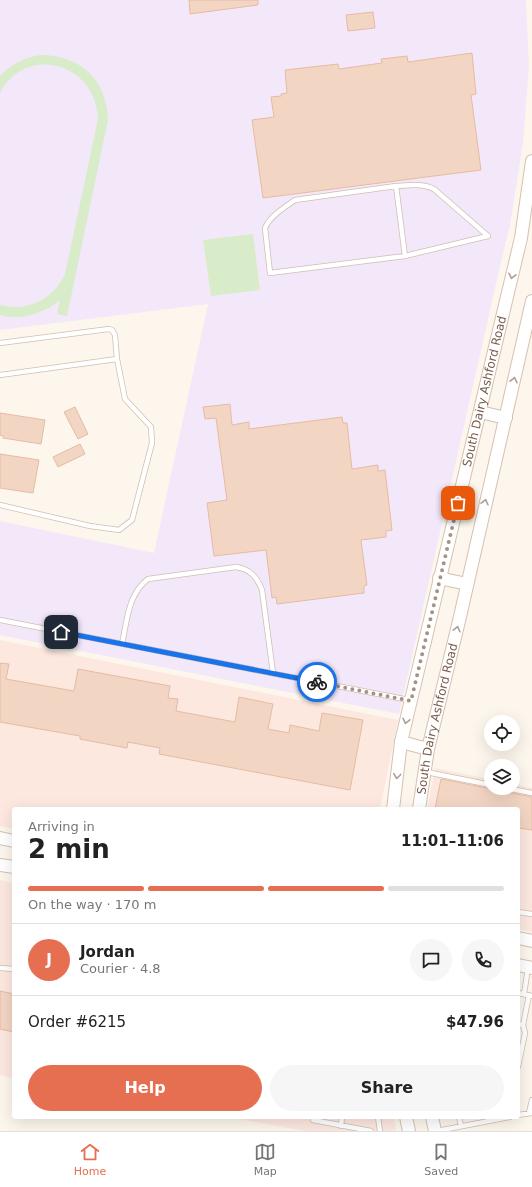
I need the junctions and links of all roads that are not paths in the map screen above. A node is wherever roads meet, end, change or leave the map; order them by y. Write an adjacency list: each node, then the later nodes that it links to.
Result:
1 (532, 161): 3 (main road, South Dairy Ashford Road)
2 (396, 186): 4 (lane); 4 (lane); 4 (lane)
3 (526, 240): 9 (main road, South Dairy Ashford Road, one-way to 9)
4 (405, 256)
5 (532, 301): 10 (main road, South Dairy Ashford Road, one-way to 5)
6 (0, 343): 7 (lane)
7 (117, 359): 8 (lane); 11 (lane)
8 (0, 375)
9 (480, 412): 10 (main road); 12 (main road, South Dairy Ashford Road)
10 (506, 418): 13 (main road, South Dairy Ashford Road, one-way to 10)
11 (0, 505)
12 (440, 578): 13 (main road); 17 (main road, South Dairy Ashford Road)
13 (467, 584): 19 (main road, South Dairy Ashford Road, one-way to 13)
14 (0, 620): 15 (lane)
15 (122, 644): 16 (lane); 16 (lane)
16 (273, 674): 17 (lane)
17 (411, 701): 18 (main road, South Dairy Ashford Road, one-way to 18)
18 (401, 742): 19 (main road); 24 (main road, South Dairy Ashford Road, one-way to 24)
19 (428, 749): 20 (main road, South Dairy Ashford Road)
20 (424, 772): 21 (lane); 25 (main road, South Dairy Ashford Road)
21 (484, 784)
22 (520, 791): 23 (lane)
23 (532, 793)
24 (393, 807)
25 (419, 807)
26 (0, 838): 27 (main road)
27 (12, 841)
28 (0, 865): 29 (main road)
29 (12, 867)
30 (520, 912): 31 (lane)
31 (532, 914)
32 (520, 938): 33 (main road)
33 (532, 941)
34 (526, 967): 37 (lane)
35 (0, 968): 36 (lane)
36 (12, 969)
37 (528, 995): 38 (lane)
38 (520, 1025): 39 (lane)
39 (520, 1057)
40 (532, 1100): 41 (lane)
41 (531, 1113): 42 (lane)
42 (520, 1115)
43 (313, 1119): 50 (lane)
44 (342, 1119): 50 (lane)
45 (378, 1119): 53 (lane)
46 (406, 1119): 54 (main road)
47 (432, 1119): 55 (main road)
48 (459, 1119): 51 (lane)
49 (493, 1119): 51 (lane)
50 (341, 1126): 52 (lane)
51 (461, 1126): 55 (lane)
52 (371, 1131)
53 (380, 1131)
54 (409, 1131)
55 (435, 1131)

